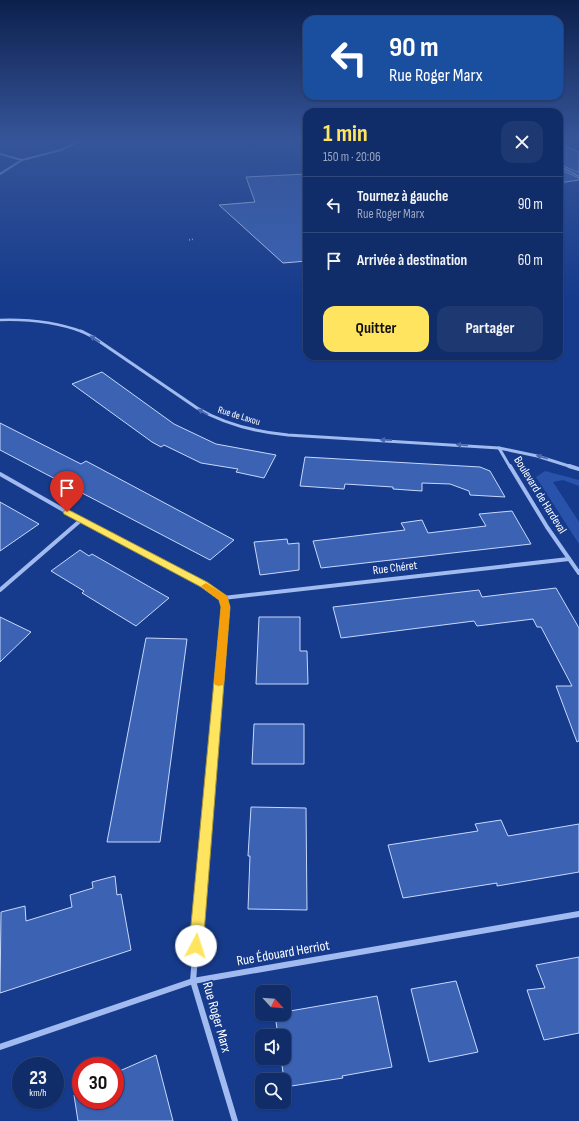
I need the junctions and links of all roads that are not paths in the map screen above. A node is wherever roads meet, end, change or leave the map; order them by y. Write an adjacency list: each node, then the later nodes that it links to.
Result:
1 (0, 320): 2 (street, Rue de Laxou, one-way to 1)
2 (499, 448): 3 (street, Rue de Laxou, one-way to 2); 6 (street, Boulevard de Hardeval)
3 (579, 469)
4 (0, 474): 5 (street)
5 (81, 520): 8 (street); 9 (street)
6 (569, 559): 7 (street, Boulevard de Hardeval); 9 (street, Rue Chéret)
7 (579, 572)
8 (0, 590)
9 (223, 598): 11 (street, Rue Roger Marx)
10 (579, 914): 11 (street, Rue Édouard Herriot)
11 (193, 981): 12 (street, Rue Édouard Herriot); 13 (street, Rue Roger Marx)
12 (0, 1047)
13 (235, 1121)

